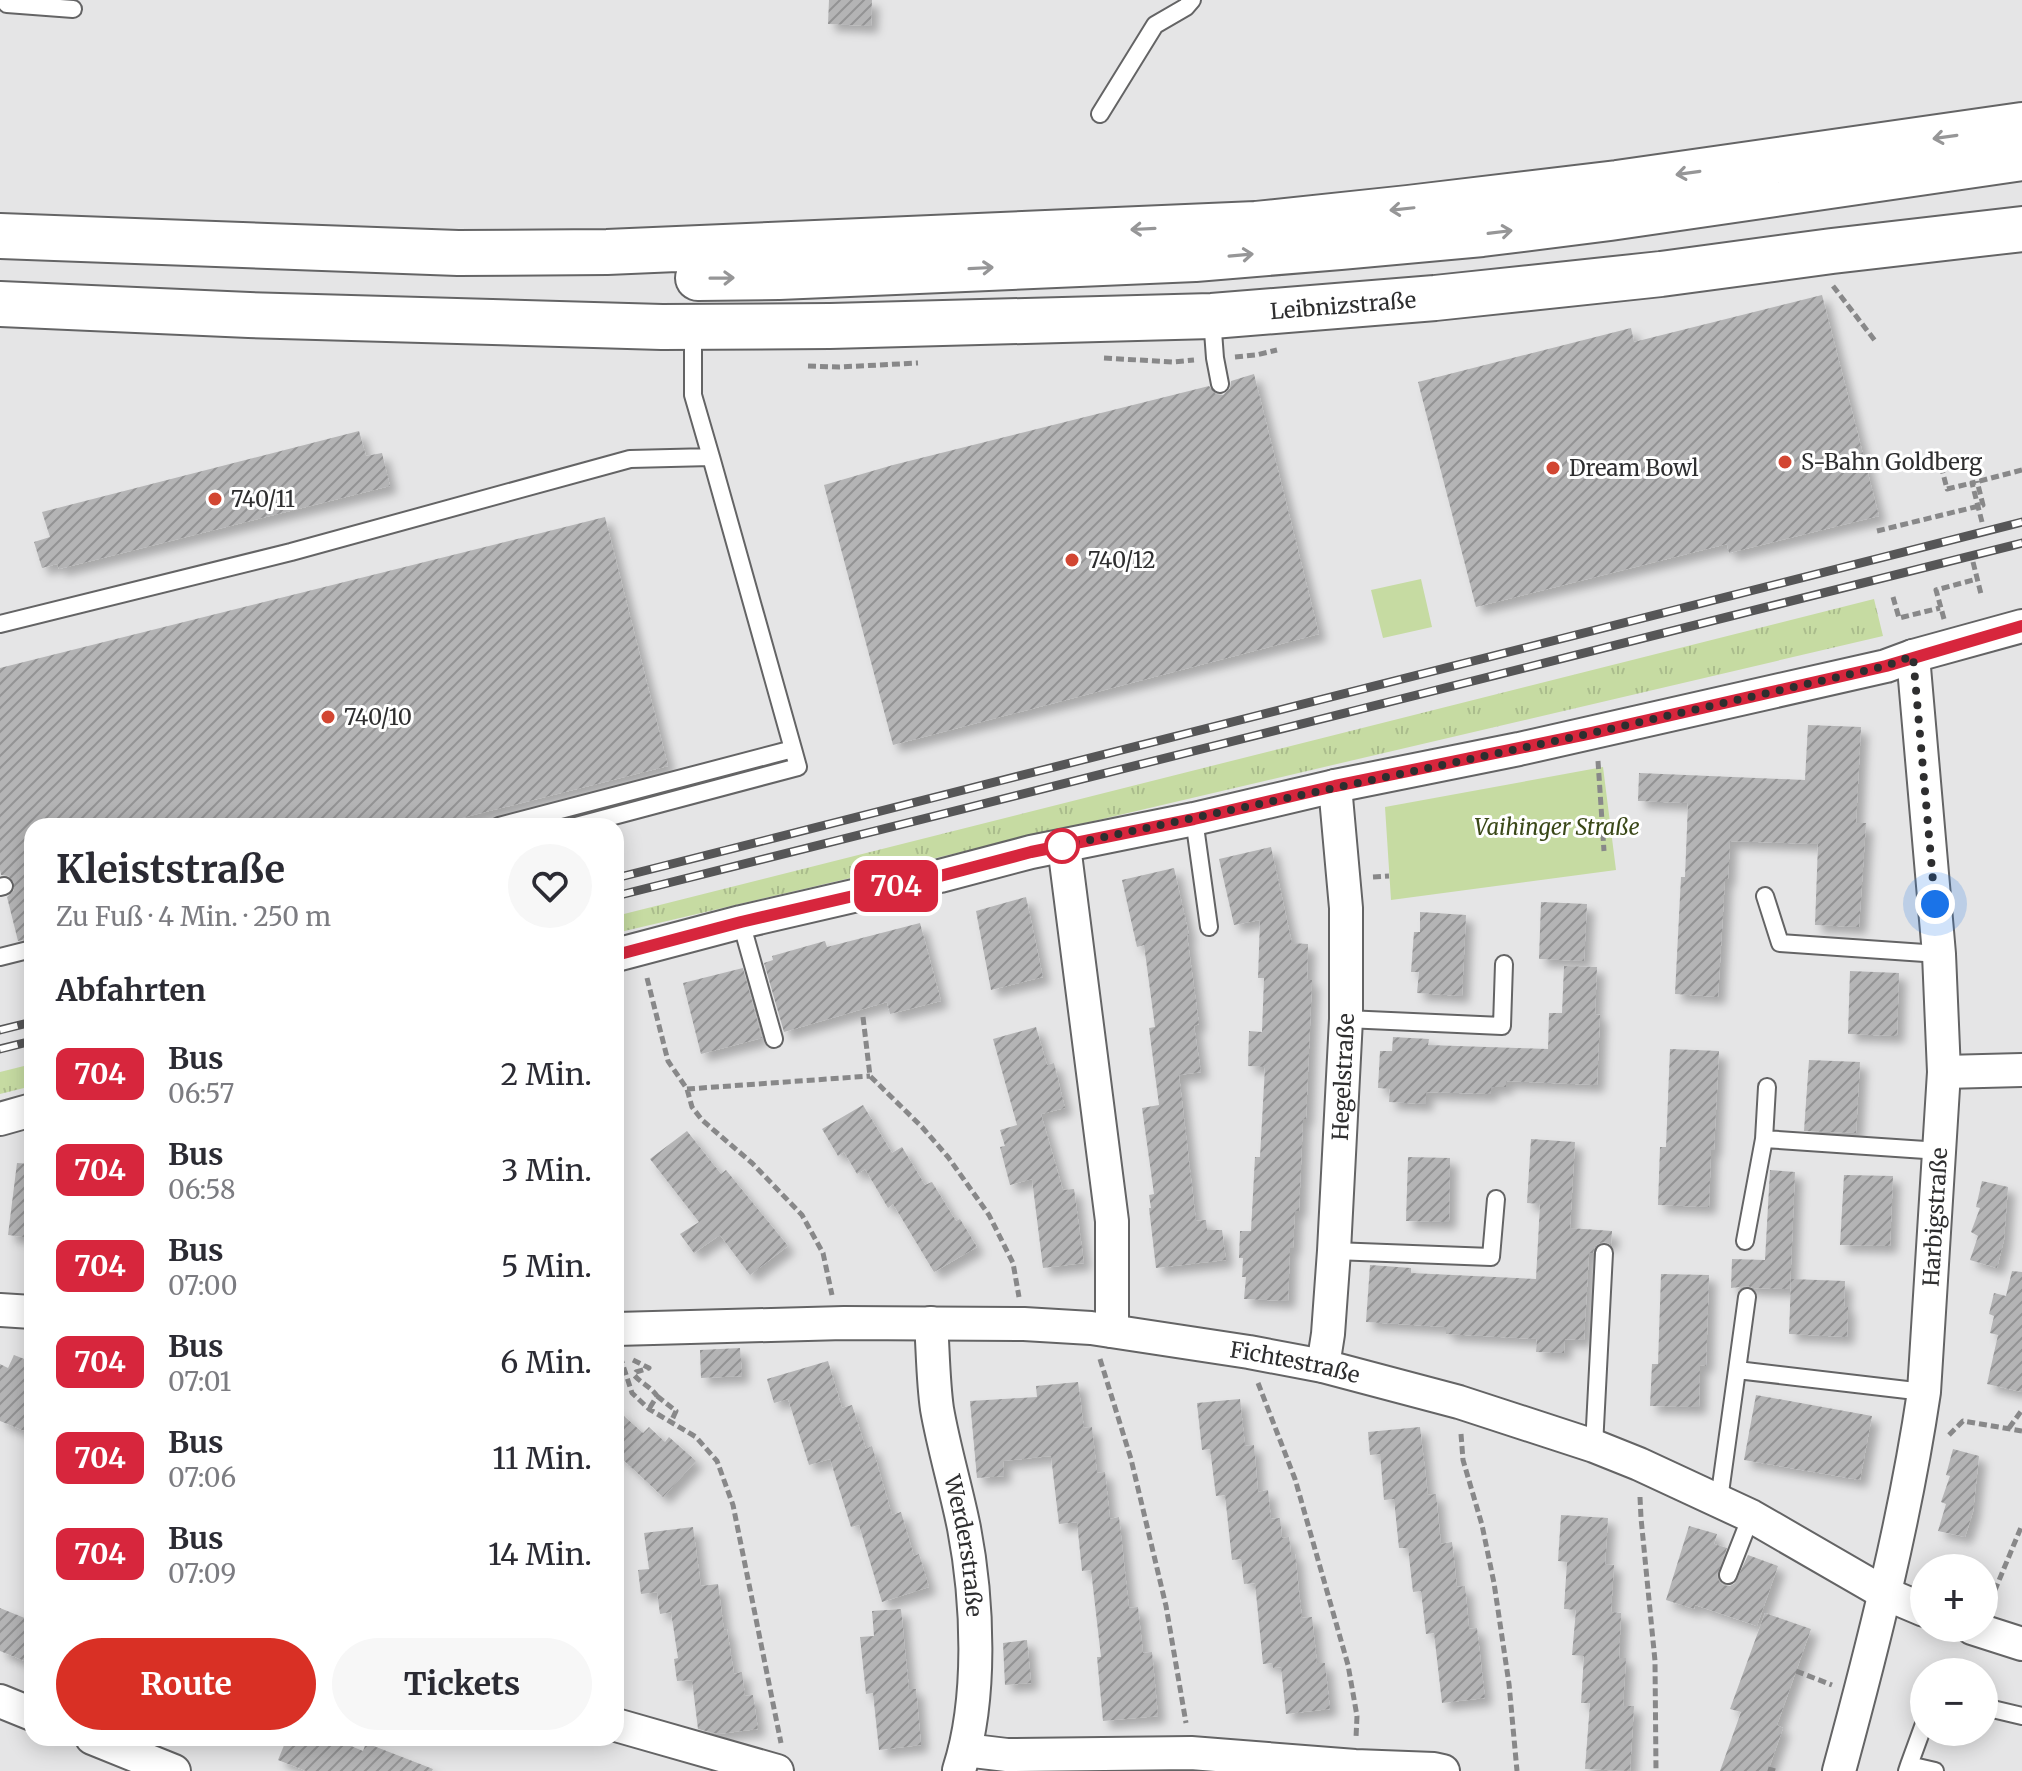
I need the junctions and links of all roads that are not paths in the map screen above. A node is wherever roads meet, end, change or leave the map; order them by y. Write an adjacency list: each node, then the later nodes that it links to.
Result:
1 (3, 0): 3 (lane)
2 (1192, 0): 4 (lane)
3 (73, 9)
4 (1100, 114)
5 (2022, 125): 8 (main road, one-way to 8)
6 (2022, 158): 9 (main road, one-way to 6)
7 (2022, 229): 11 (main road, Leibnizstraße)
8 (0, 236)
9 (0, 263)
10 (0, 304): 12 (main road, Leibnizstraße)
11 (1212, 316): 12 (main road, Leibnizstraße); 13 (lane)
12 (678, 327): 14 (lane)
13 (1220, 384)
14 (711, 457): 15 (lane); 18 (lane)
15 (0, 624)
16 (2022, 626): 17 (street)
17 (1913, 656): 19 (street); 29 (street, Harbigstraße)
18 (793, 749): 20 (lane); 21 (lane)
19 (1335, 786): 22 (street); 32 (street, Hegelstraße)
20 (530, 818)
21 (606, 818)
22 (1194, 819): 23 (street); 26 (lane)
23 (1064, 846): 25 (street); 49 (street)
24 (1765, 896): 29 (lane)
25 (741, 922): 28 (street); 33 (lane)
26 (1209, 927)
27 (24, 951): 30 (lane)
28 (628, 952)
29 (1939, 954): 35 (street, Harbigstraße)
30 (0, 957)
31 (1504, 964): 32 (lane)
32 (1346, 1019): 43 (street, Hegelstraße)
33 (774, 1039)
34 (2022, 1070): 35 (street)
35 (1944, 1072): 40 (street, Harbigstraße)
36 (1767, 1087): 39 (lane)
37 (24, 1112): 38 (street)
38 (0, 1119)
39 (1764, 1139): 40 (lane); 42 (lane)
40 (1940, 1151): 53 (street, Harbigstraße)
41 (1496, 1199): 43 (lane)
42 (1745, 1241)
43 (1334, 1251): 51 (street, Hegelstraße)
44 (1604, 1253): 54 (lane)
45 (1747, 1297): 52 (lane)
46 (0, 1310): 47 (street)
47 (24, 1312)
48 (931, 1323): 49 (street, Fichtestraße); 50 (street, Fichtestraße); 69 (street, Werderstraße)
49 (1112, 1331): 51 (street, Fichtestraße)
50 (624, 1340)
51 (1323, 1366): 54 (street, Fichtestraße)
52 (1737, 1370): 53 (lane); 55 (lane)
53 (1924, 1392): 58 (street, Harbigstraße)
54 (1594, 1446): 55 (street, Fichtestraße)
55 (1719, 1500): 56 (street, Fichtestraße)
56 (1751, 1516): 57 (lane); 58 (street, Fichtestraße)
57 (1728, 1575)
58 (1886, 1594): 59 (street, Fichtestraße); 74 (street, Harbigstraße)
59 (1910, 1604)
60 (1998, 1628): 61 (street)
61 (2022, 1644)
62 (0, 1701): 64 (street)
63 (1998, 1710): 65 (lane)
64 (24, 1711)
65 (2022, 1716)
66 (624, 1727): 70 (street)
67 (112, 1746): 72 (street)
68 (1916, 1746): 71 (lane)
69 (962, 1760): 73 (street)
70 (780, 1763)
71 (1908, 1768): 75 (lane)
72 (174, 1771)
73 (1443, 1771)
74 (1839, 1771)
75 (1935, 1771)

